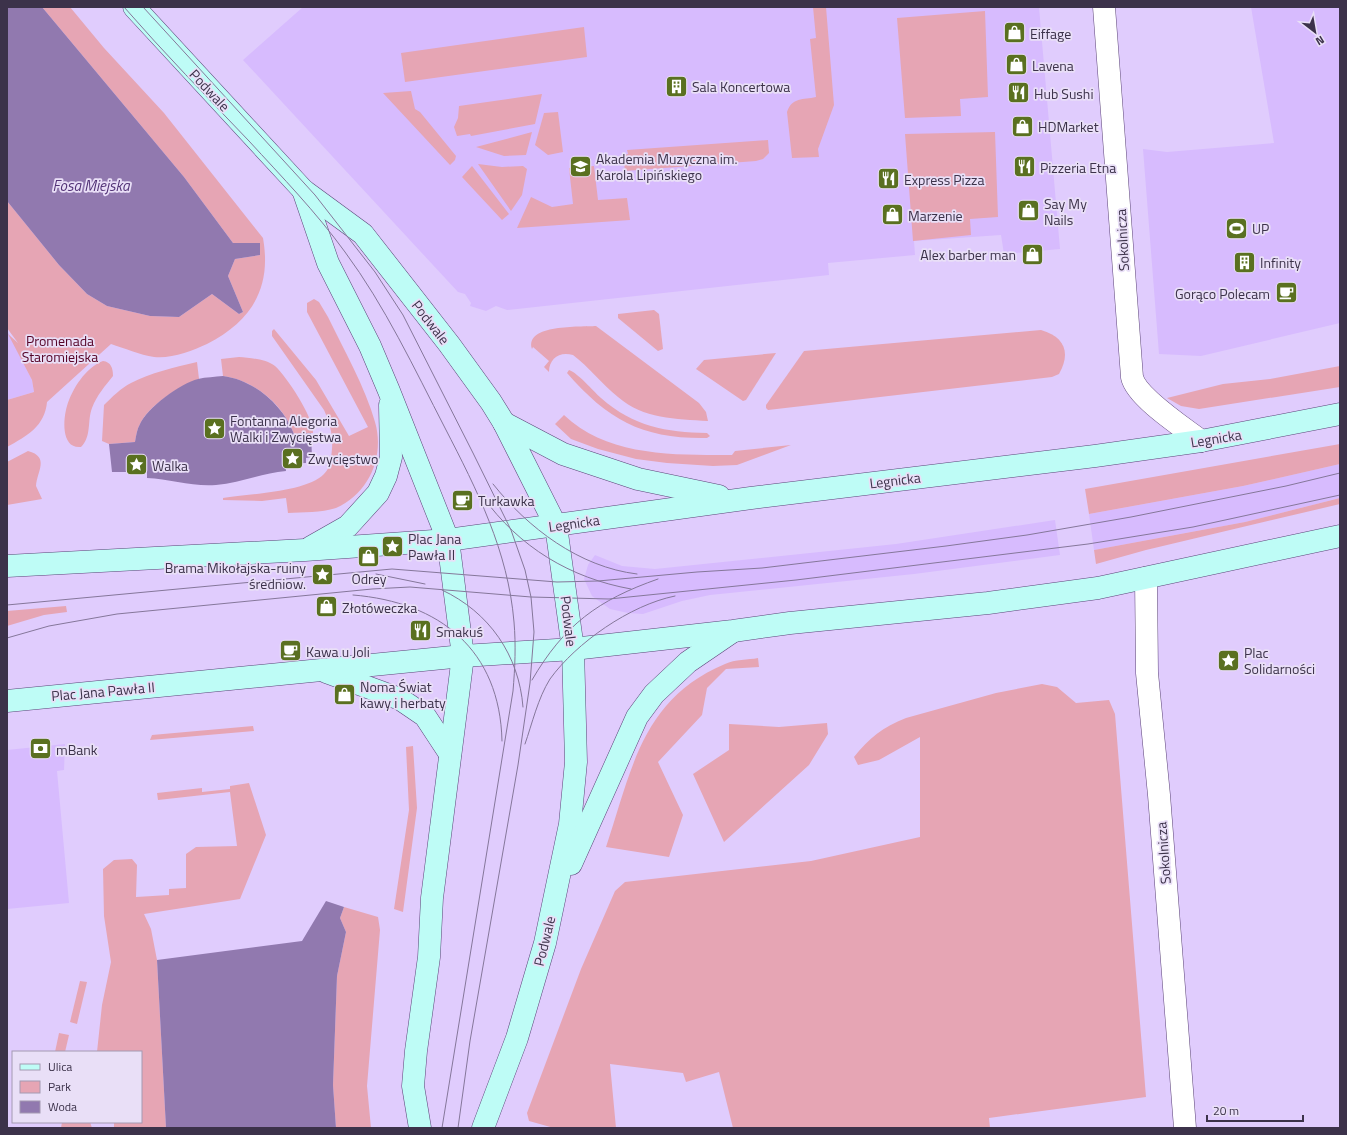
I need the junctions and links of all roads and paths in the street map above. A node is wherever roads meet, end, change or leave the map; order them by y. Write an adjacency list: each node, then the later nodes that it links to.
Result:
1 (134, 7): 3 (main road, Podwale)
2 (1104, 7): 7 (street, Sokolnicza)
3 (304, 190): 4 (main road, Podwale); 6 (main road, Podwale)
4 (389, 390): 11 (main road, Podwale); 12 (main road)
5 (1340, 414): 7 (main road, Legnicka)
6 (504, 423): 8 (main road); 9 (main road, Podwale)
7 (1201, 441): 8 (main road, Legnicka)
8 (751, 498): 9 (main road, Legnicka)
9 (556, 526): 11 (main road, Legnicka); 16 (main road, Podwale)
10 (1340, 536): 14 (main road)
11 (448, 540): 12 (main road); 17 (main road, Podwale)
12 (305, 550): 13 (main road)
13 (7, 566)
14 (1146, 578): 15 (main road); 24 (street, Sokolnicza)
15 (732, 631): 16 (main road); 21 (main road)
16 (573, 649): 17 (main road); 21 (main road, Podwale)
17 (463, 656): 18 (main road, Plac Jana Pawła II); 20 (main road, Podwale)
18 (321, 670): 19 (main road, Plac Jana Pawła II); 20 (main road)
19 (7, 701)
20 (450, 754): 22 (main road, Podwale)
21 (554, 903): 23 (main road, Podwale)
22 (420, 1128)
23 (482, 1128)
24 (1185, 1128)

